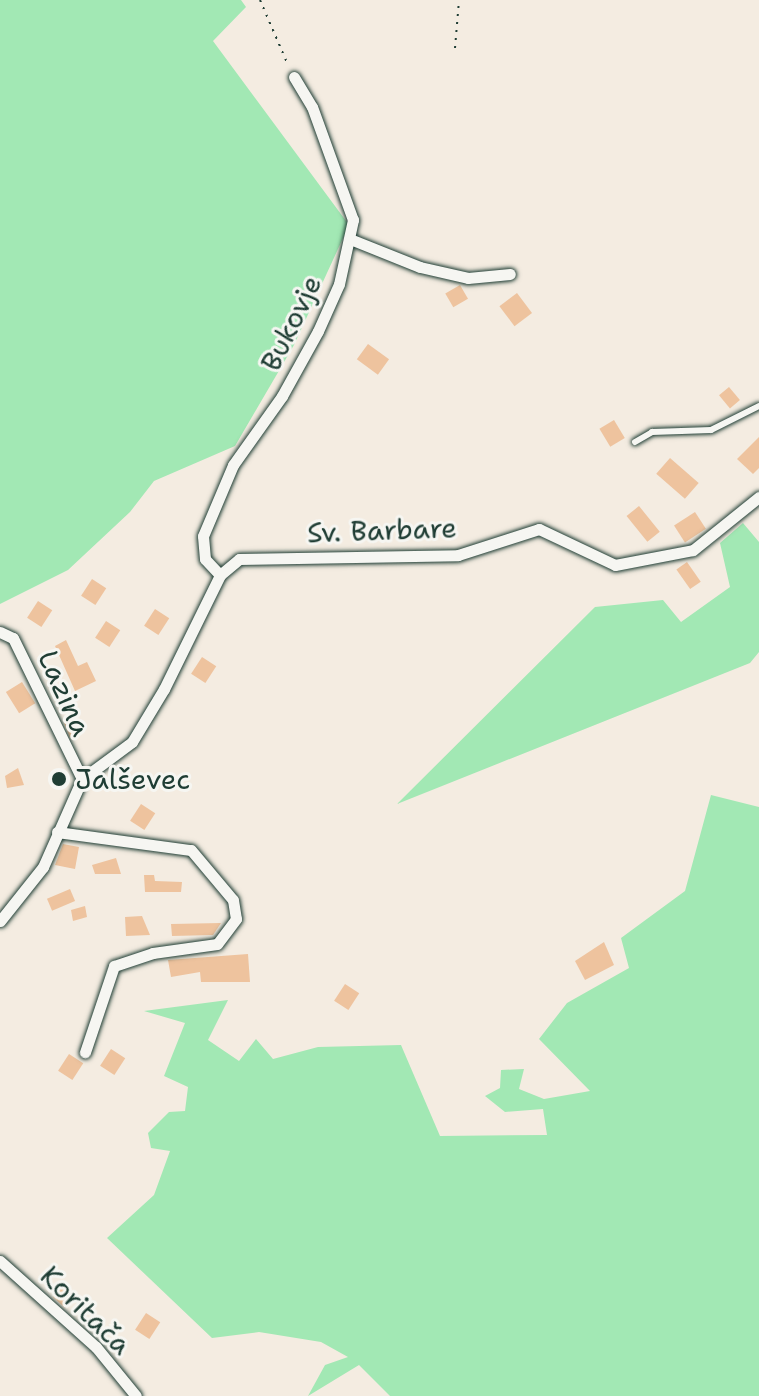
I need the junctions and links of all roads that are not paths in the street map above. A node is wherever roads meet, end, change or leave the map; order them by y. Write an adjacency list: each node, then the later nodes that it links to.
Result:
1 (294, 77): 2 (street, Bukovje)
2 (350, 239): 3 (street); 7 (street, Bukovje)
3 (510, 274)
4 (759, 406): 5 (lane)
5 (635, 442)
6 (759, 497): 7 (street, Sv. Barbare)
7 (220, 575): 9 (street)
8 (0, 632): 9 (street, Lazina)
9 (82, 779): 10 (street)
10 (57, 832): 11 (street); 12 (street)
11 (0, 921)
12 (85, 1052)
13 (0, 1261): 14 (street, Koritača)
14 (136, 1396)

